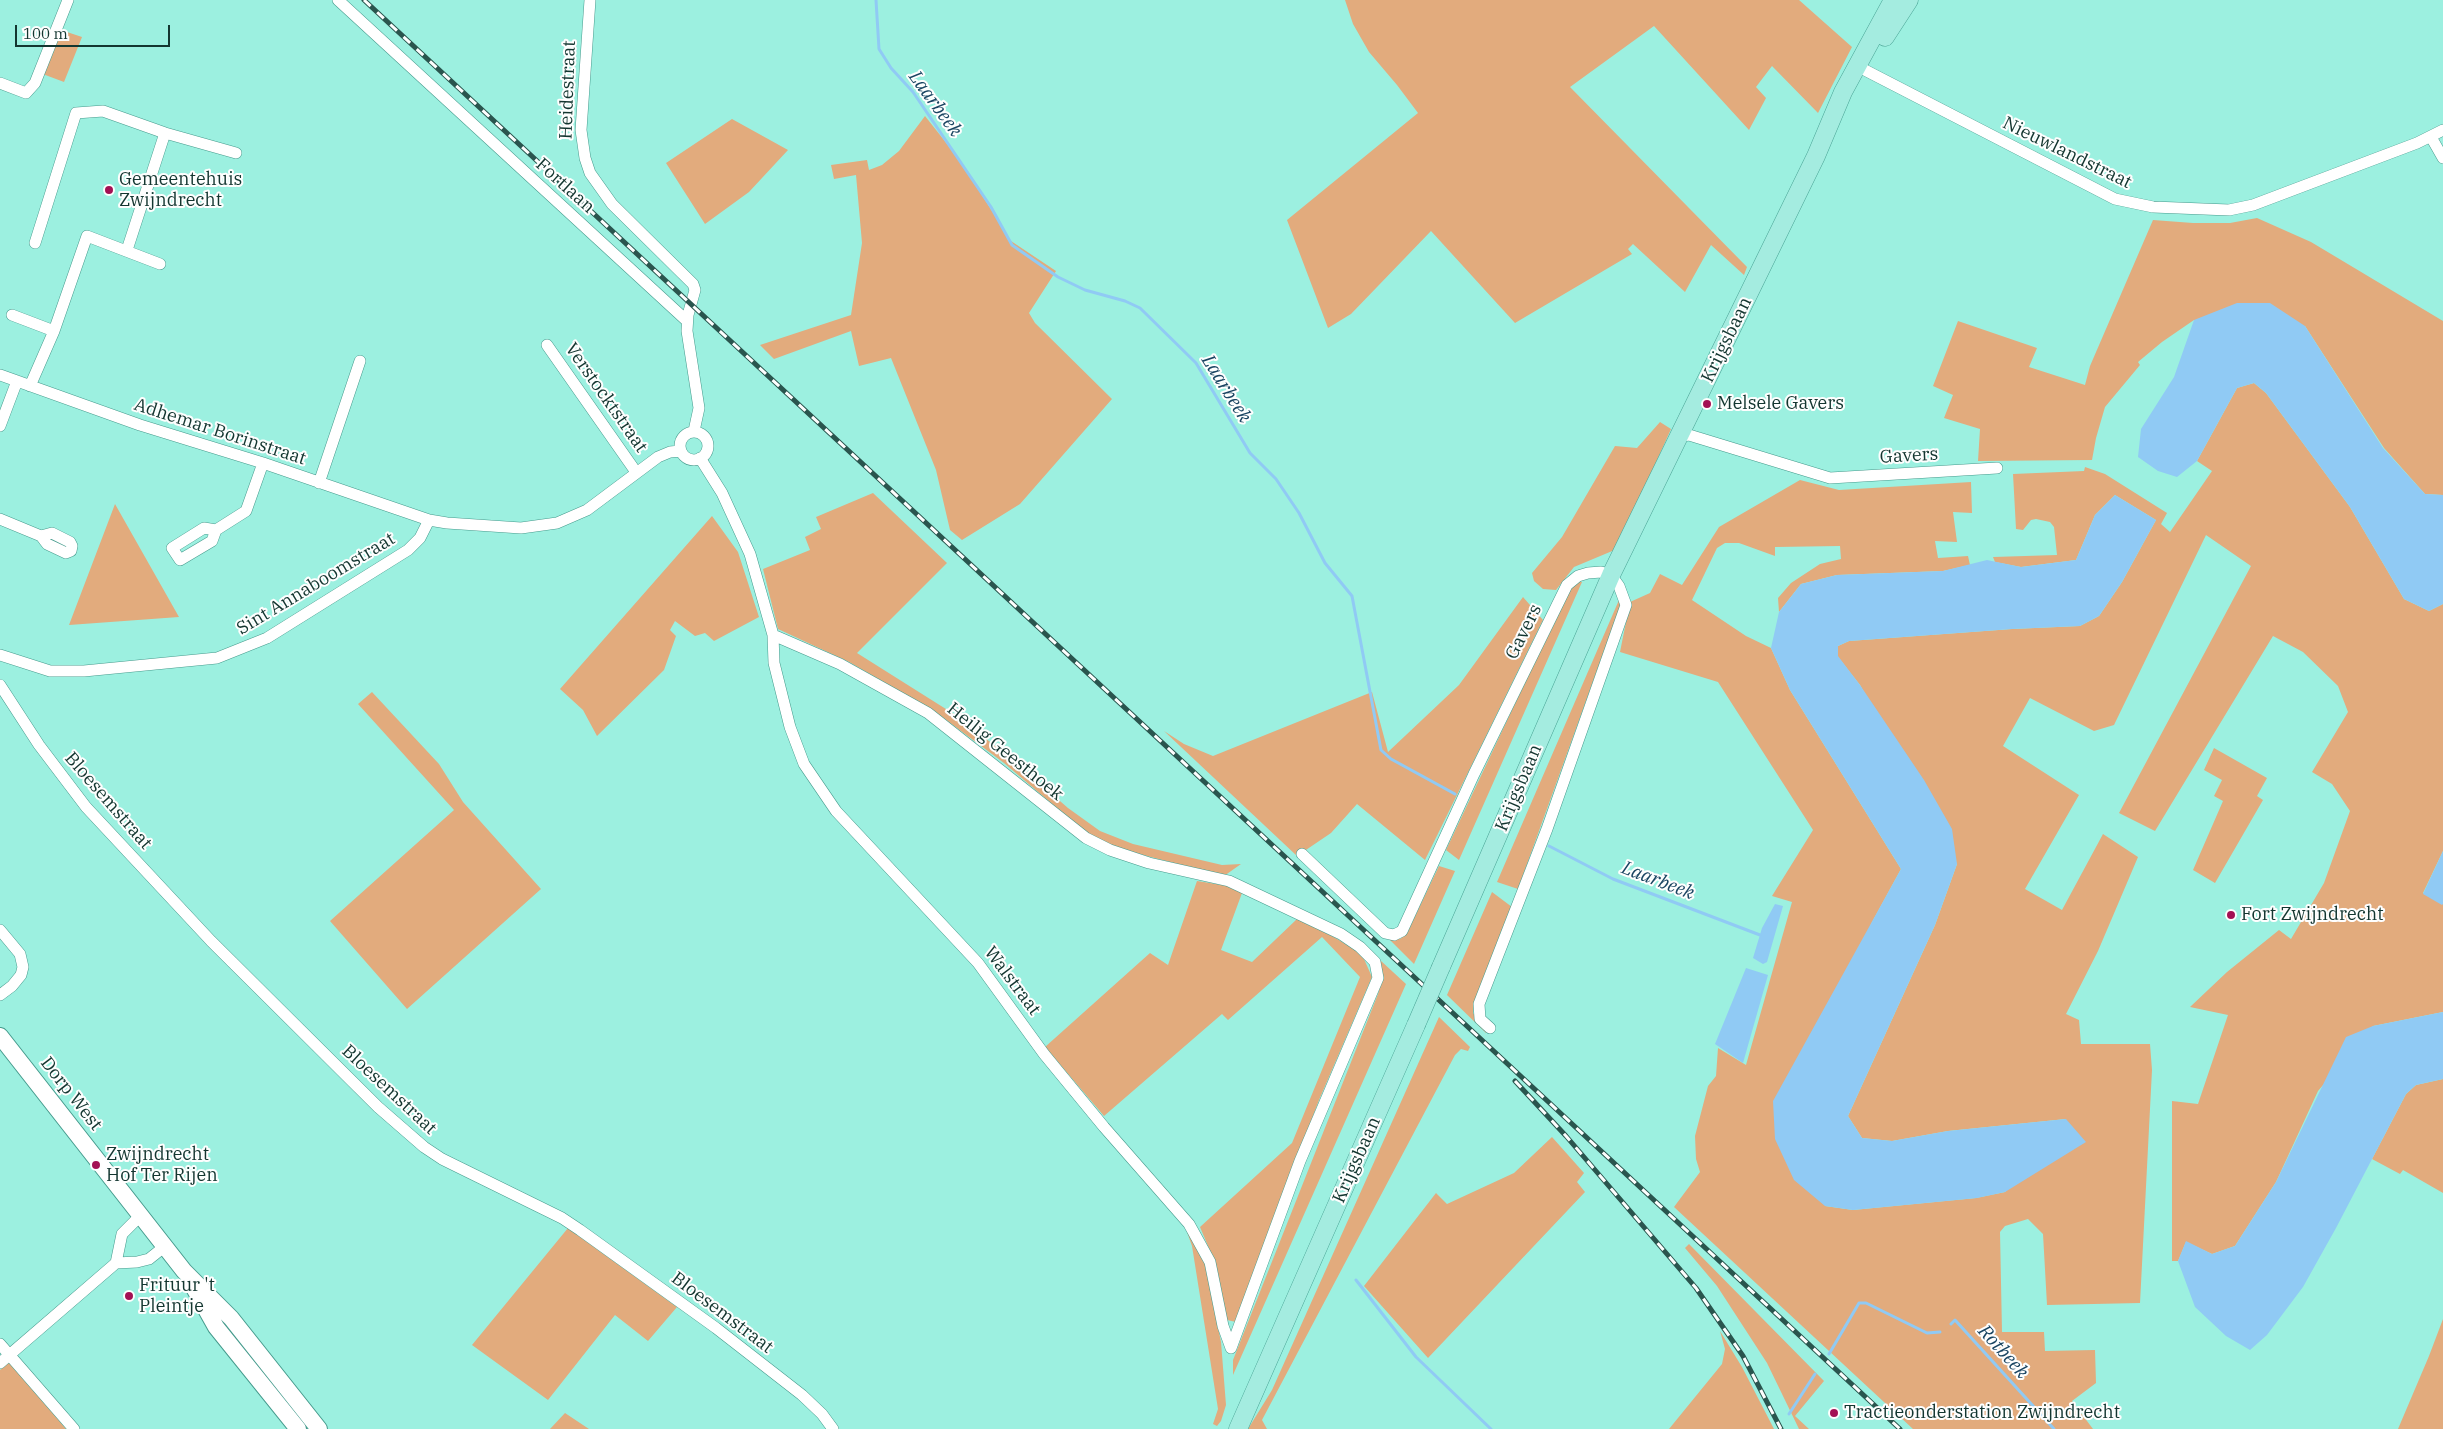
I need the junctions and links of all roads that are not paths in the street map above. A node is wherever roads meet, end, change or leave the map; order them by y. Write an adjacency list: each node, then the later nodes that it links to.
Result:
1 (68, 0): 7 (street)
2 (338, 0): 17 (street, Fortlaan)
3 (590, 0): 17 (street, Heidestraat)
4 (1893, 0): 6 (main road, Krijgsbaan)
5 (1909, 0): 6 (main road, Krijgsbaan)
6 (1861, 69): 10 (street, Nieuwlandstraat); 26 (main road, Krijgsbaan)
7 (0, 83)
8 (2443, 130): 10 (street, Nieuwlandstraat)
9 (164, 133): 11 (street); 13 (street); 14 (street)
10 (2431, 137): 12 (street)
11 (236, 154)
12 (2443, 158)
13 (35, 243)
14 (127, 250): 15 (street); 18 (street)
15 (160, 264)
16 (12, 315): 18 (street)
17 (687, 322): 25 (street)
18 (54, 331): 23 (street)
19 (547, 345): 31 (street, Verstocktstraat)
20 (360, 361): 32 (street)
21 (0, 376): 22 (street, Adhemar Borinstraat)
22 (17, 381): 23 (street, Adhemar Borinstraat); 24 (street)
23 (30, 386): 29 (street, Adhemar Borinstraat)
24 (0, 426)
25 (694, 431): 27 (street); 28 (street)
26 (1680, 437): 30 (street, Gavers); 37 (main road, Krijgsbaan)
27 (680, 451): 28 (street); 31 (street)
28 (700, 458): 38 (street)
29 (263, 463): 32 (street, Adhemar Borinstraat); 35 (street)
30 (1997, 468)
31 (636, 472): 34 (street)
32 (319, 483): 34 (street, Adhemar Borinstraat)
33 (0, 519): 36 (street)
34 (429, 520): 39 (street, Sint Annaboomstraat)
35 (216, 530)
36 (41, 536)
37 (1611, 575): 41 (street, Gavers); 44 (street); 57 (main road, Krijgsbaan, bridge)
38 (773, 634): 50 (street, Walstraat); 50 (street, Heilig Geesthoek)
39 (0, 656)
40 (0, 685): 56 (street, Bloesemstraat)
41 (1302, 854)
42 (0, 930): 43 (street)
43 (0, 995)
44 (1490, 1028)
45 (0, 1036): 46 (main road, Dorp West)
46 (140, 1216): 47 (main road, Dorp West); 48 (street)
47 (164, 1247): 48 (street); 53 (main road, Dorp West)
48 (116, 1263): 51 (street)
49 (0, 1344): 51 (street)
50 (1231, 1348)
51 (10, 1354): 52 (street); 54 (street)
52 (0, 1363)
53 (300, 1423): 55 (main road, Dorp West)
54 (74, 1429)
55 (319, 1429)
56 (833, 1429)
57 (1238, 1429)

